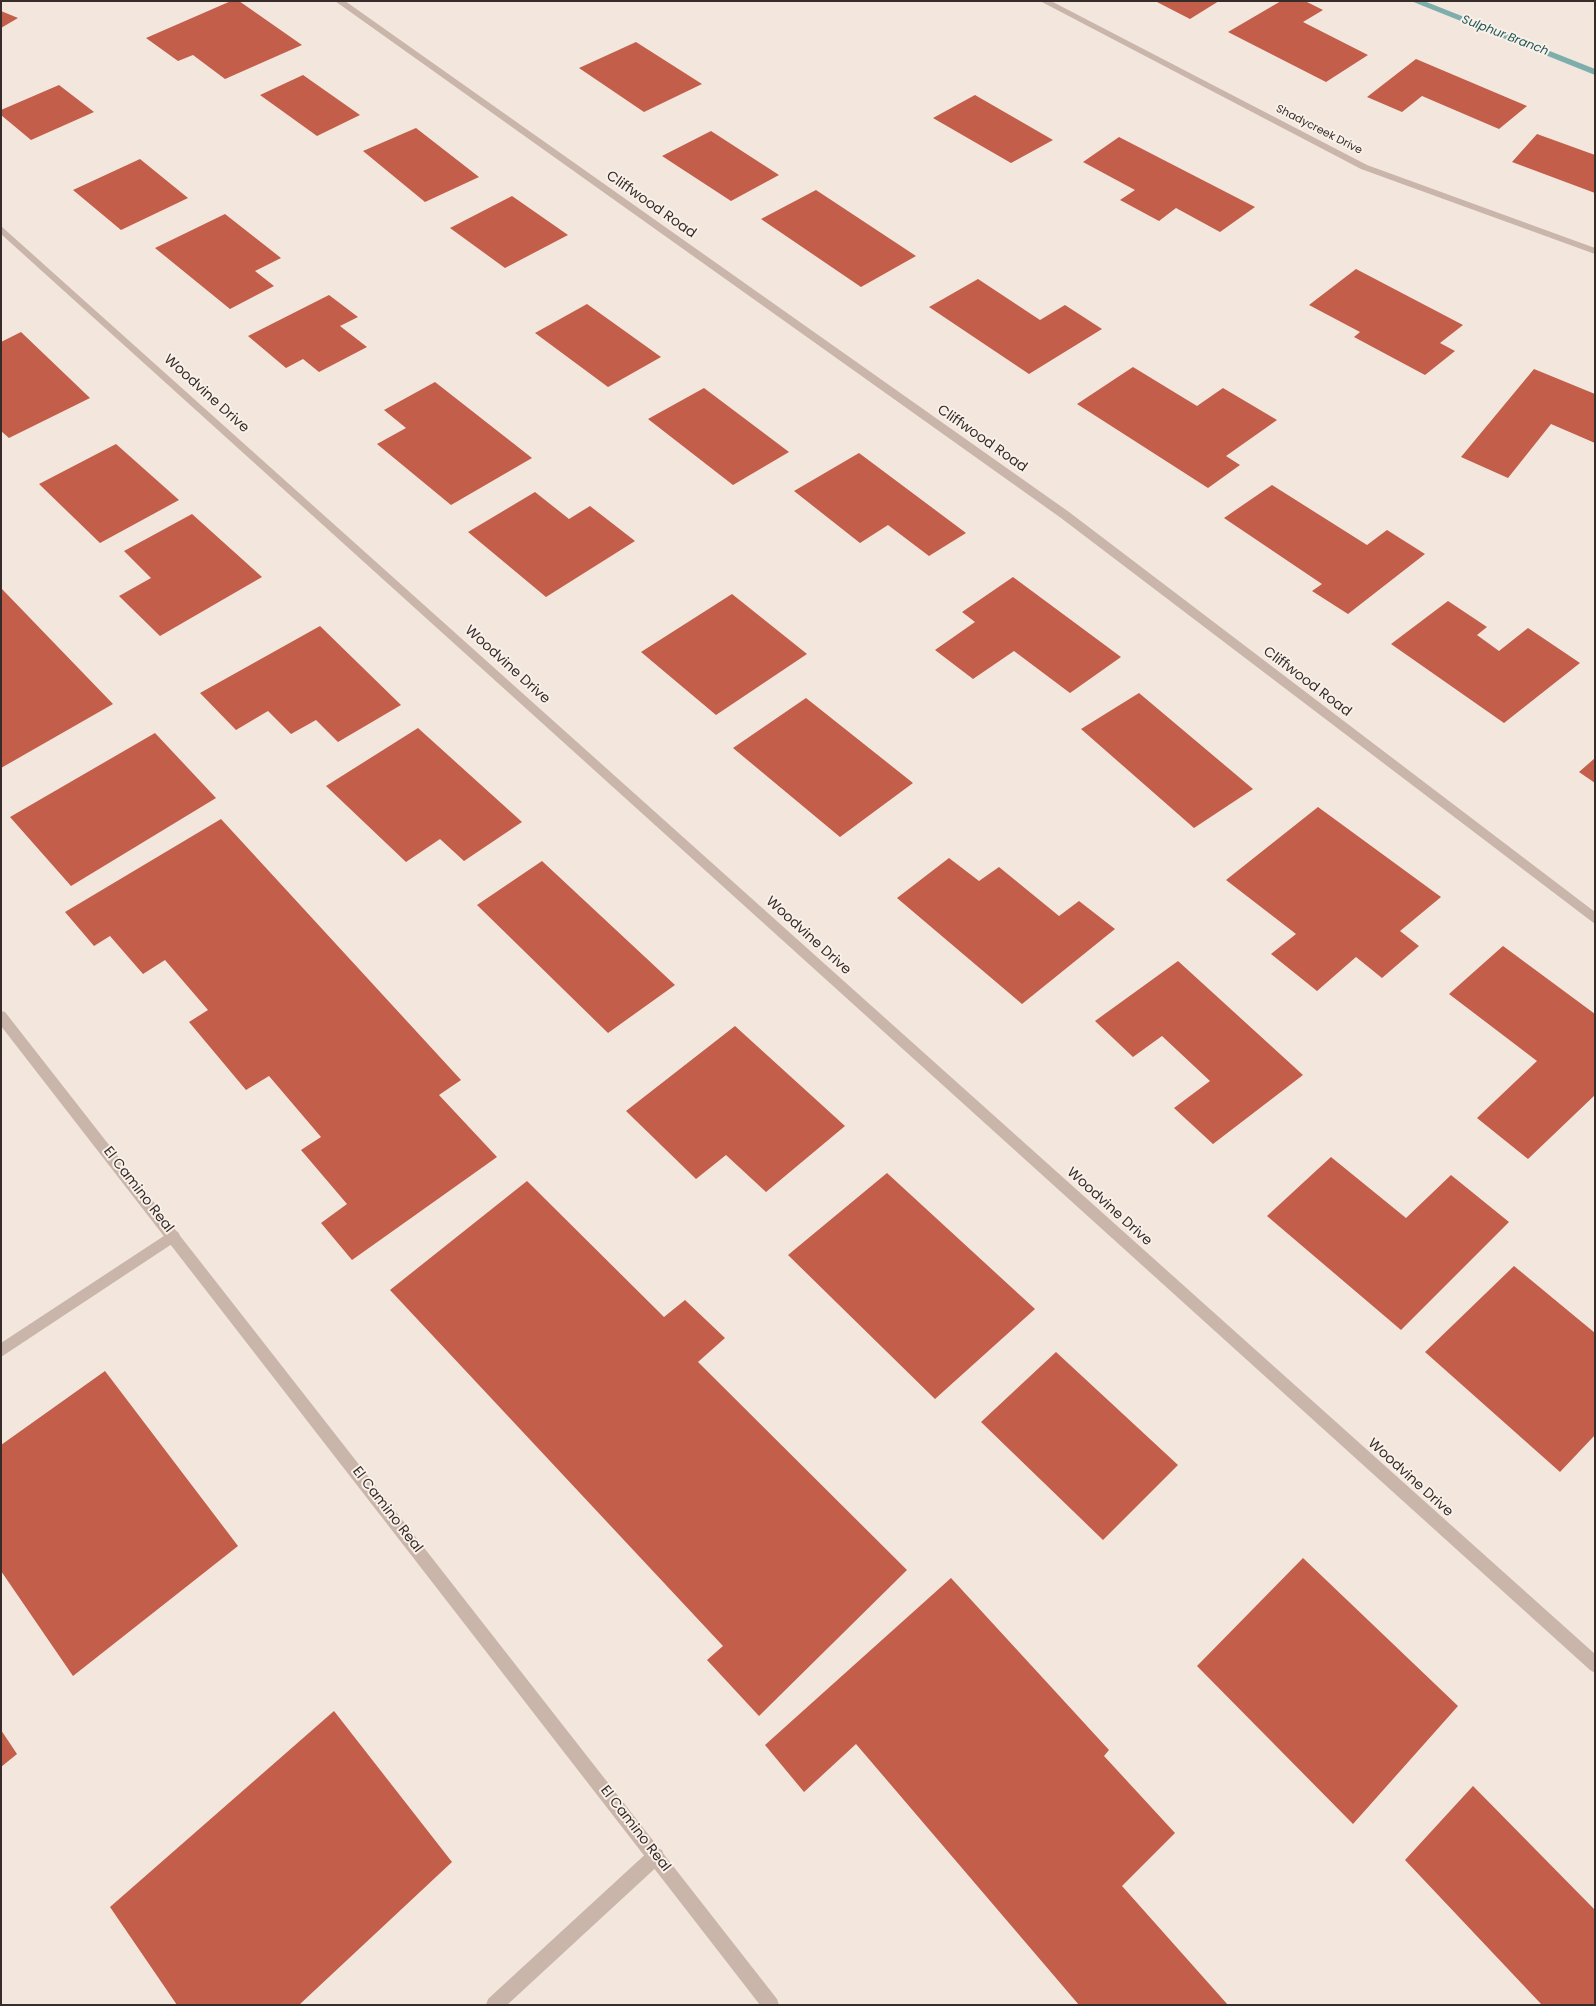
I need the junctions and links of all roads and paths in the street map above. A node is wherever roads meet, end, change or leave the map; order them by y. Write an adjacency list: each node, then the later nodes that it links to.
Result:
1 (339, 1): 5 (street, Cliffwood Road)
2 (1044, 1): 4 (street, Shadycreek Drive)
3 (1, 229): 9 (street, Woodvine Drive)
4 (1595, 252)
5 (1595, 919)
6 (1, 1016): 7 (street, El Camino Real)
7 (173, 1236): 8 (street); 10 (street, El Camino Real)
8 (1, 1351)
9 (1595, 1665)
10 (656, 1856): 11 (street); 12 (street, El Camino Real)
11 (494, 2005)
12 (771, 2005)

